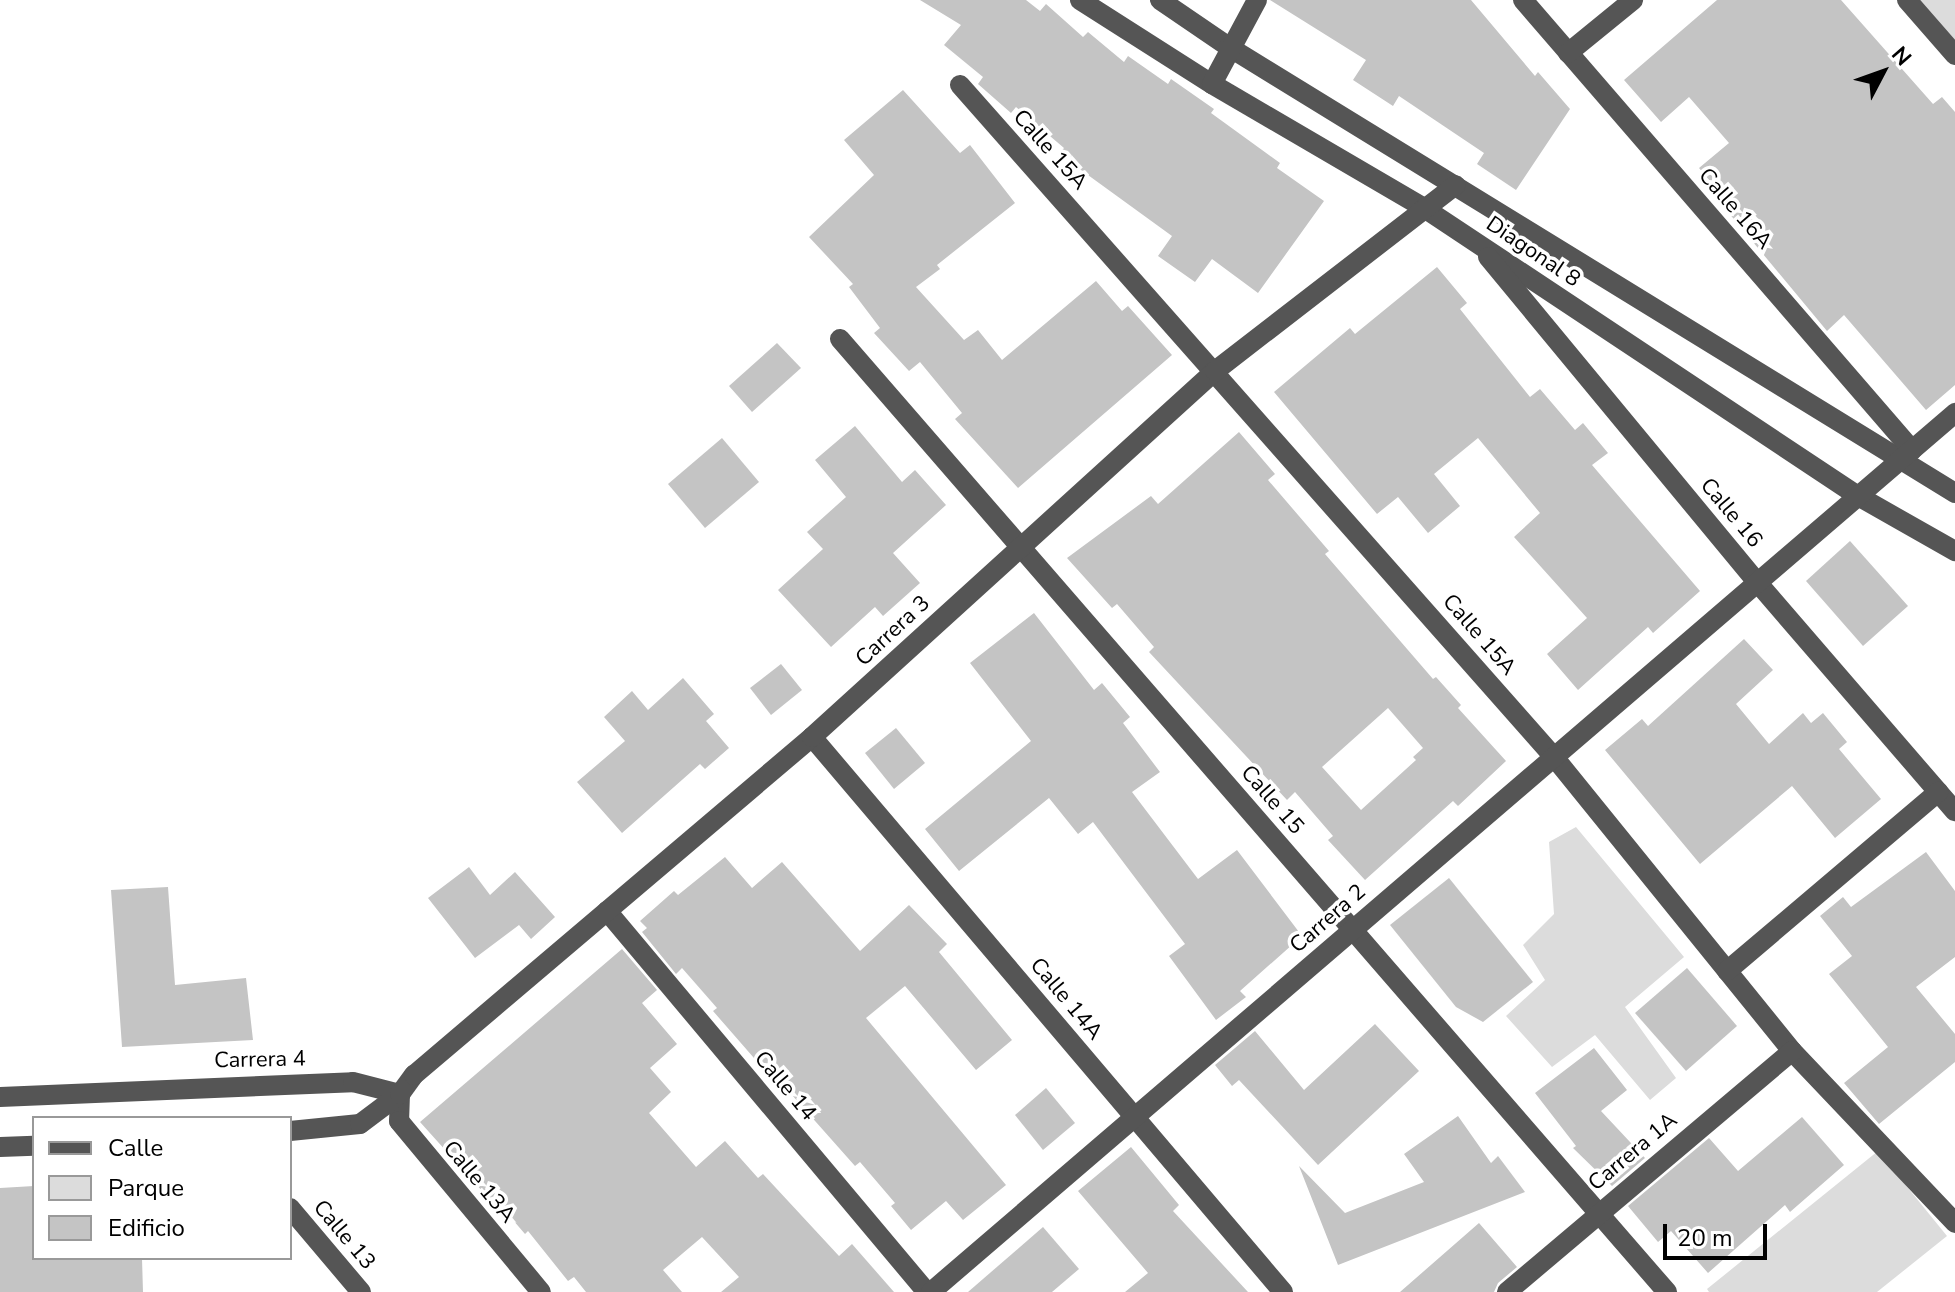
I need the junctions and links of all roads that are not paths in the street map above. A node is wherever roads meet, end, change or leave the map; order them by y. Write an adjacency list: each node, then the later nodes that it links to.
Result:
1 (1080, 0): 10 (street, Diagonal 8)
2 (1160, 0): 7 (street, Diagonal 8)
3 (1257, 0): 7 (street)
4 (1523, 0): 8 (street, Calle 16A)
5 (1633, 0): 8 (street)
6 (1907, 0): 9 (street)
7 (1229, 47): 10 (street); 12 (street, Diagonal 8)
8 (1568, 53): 18 (street, Calle 16A)
9 (1955, 55)
10 (1212, 84): 13 (street, Diagonal 8)
11 (960, 85): 16 (street, Calle 15A)
12 (1456, 185): 13 (street, Carrera 3); 18 (street, Diagonal 8)
13 (1424, 208): 14 (street, Diagonal 8); 16 (street, Carrera 3)
14 (1475, 241): 20 (street, Diagonal 8); 23 (street, Calle 16)
15 (840, 339): 21 (street, Calle 15)
16 (1215, 371): 21 (street, Carrera 3); 25 (street, Calle 15A)
17 (1955, 413): 18 (street)
18 (1907, 454): 19 (street, Diagonal 8); 20 (street, Carrera 2)
19 (1955, 493)
20 (1858, 496): 22 (street, Diagonal 8); 23 (street, Carrera 2)
21 (1020, 547): 24 (street, Carrera 3); 29 (street, Calle 15)
22 (1955, 551)
23 (1757, 582): 25 (street, Carrera 2); 26 (street, Calle 16)
24 (812, 737): 28 (street, Carrera 3); 34 (street, Calle 14A)
25 (1554, 757): 29 (street, Carrera 2); 30 (street, Calle 15A)
26 (1938, 792): 27 (street, Calle 16); 30 (street)
27 (1955, 811)
28 (607, 911): 32 (street, Carrera 3); 43 (street, Calle 14)
29 (1353, 930): 34 (street, Carrera 2); 39 (street, Calle 15)
30 (1727, 971): 31 (street, Calle 15A)
31 (1792, 1051): 39 (street, Carrera 1A); 40 (street, Calle 15A)
32 (400, 1094): 33 (street, Carrera 4); 35 (street); 42 (street, Calle 13A)
33 (0, 1097)
34 (1134, 1118): 43 (street, Carrera 2); 44 (street, Calle 14A)
35 (292, 1131)
36 (32, 1146): 37 (street)
37 (0, 1147)
38 (292, 1210): 41 (street, Calle 13)
39 (1598, 1213): 45 (street, Carrera 1A); 46 (street, Calle 15)
40 (1955, 1223)
41 (361, 1292)
42 (541, 1292)
43 (929, 1292)
44 (1283, 1292)
45 (1507, 1292)
46 (1667, 1292)

